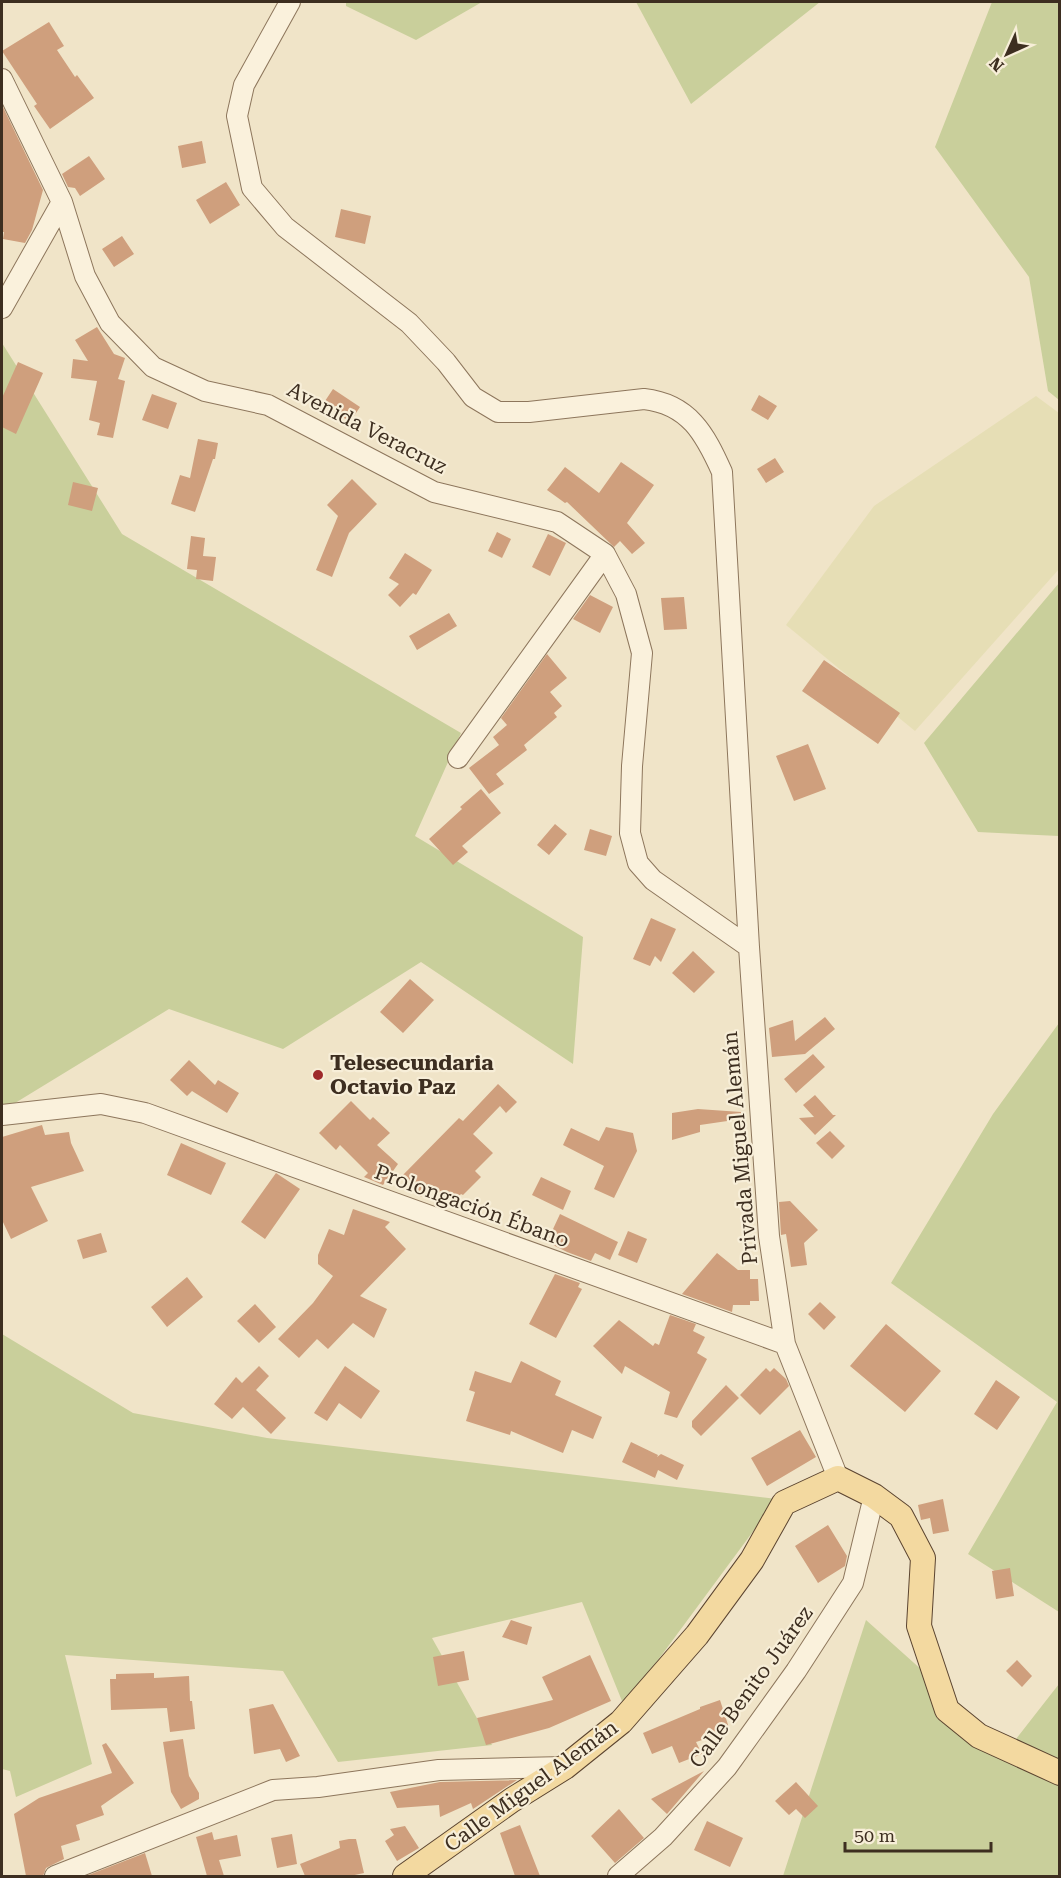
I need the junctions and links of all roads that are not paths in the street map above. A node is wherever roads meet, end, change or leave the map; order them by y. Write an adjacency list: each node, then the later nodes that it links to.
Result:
1 (290, 2): 7 (street, Privada Miguel Alemán)
2 (2, 79): 3 (street, Avenida Veracruz)
3 (62, 202): 4 (street); 5 (street, Avenida Veracruz)
4 (2, 308)
5 (605, 554): 6 (street); 7 (street, Avenida Veracruz)
6 (458, 758)
7 (749, 947): 9 (street, Privada Miguel Alemán)
8 (2, 1115): 9 (street, Prolongación Ébano)
9 (785, 1344): 10 (street)
10 (838, 1478): 11 (main road); 12 (main road, Calle Miguel Alemán)
11 (874, 1496): 13 (main road); 16 (street, Calle Benito Juárez)
12 (565, 1767): 14 (street); 15 (main road, Calle Miguel Alemán)
13 (1059, 1773)
14 (55, 1876)
15 (405, 1876)
16 (618, 1876)

